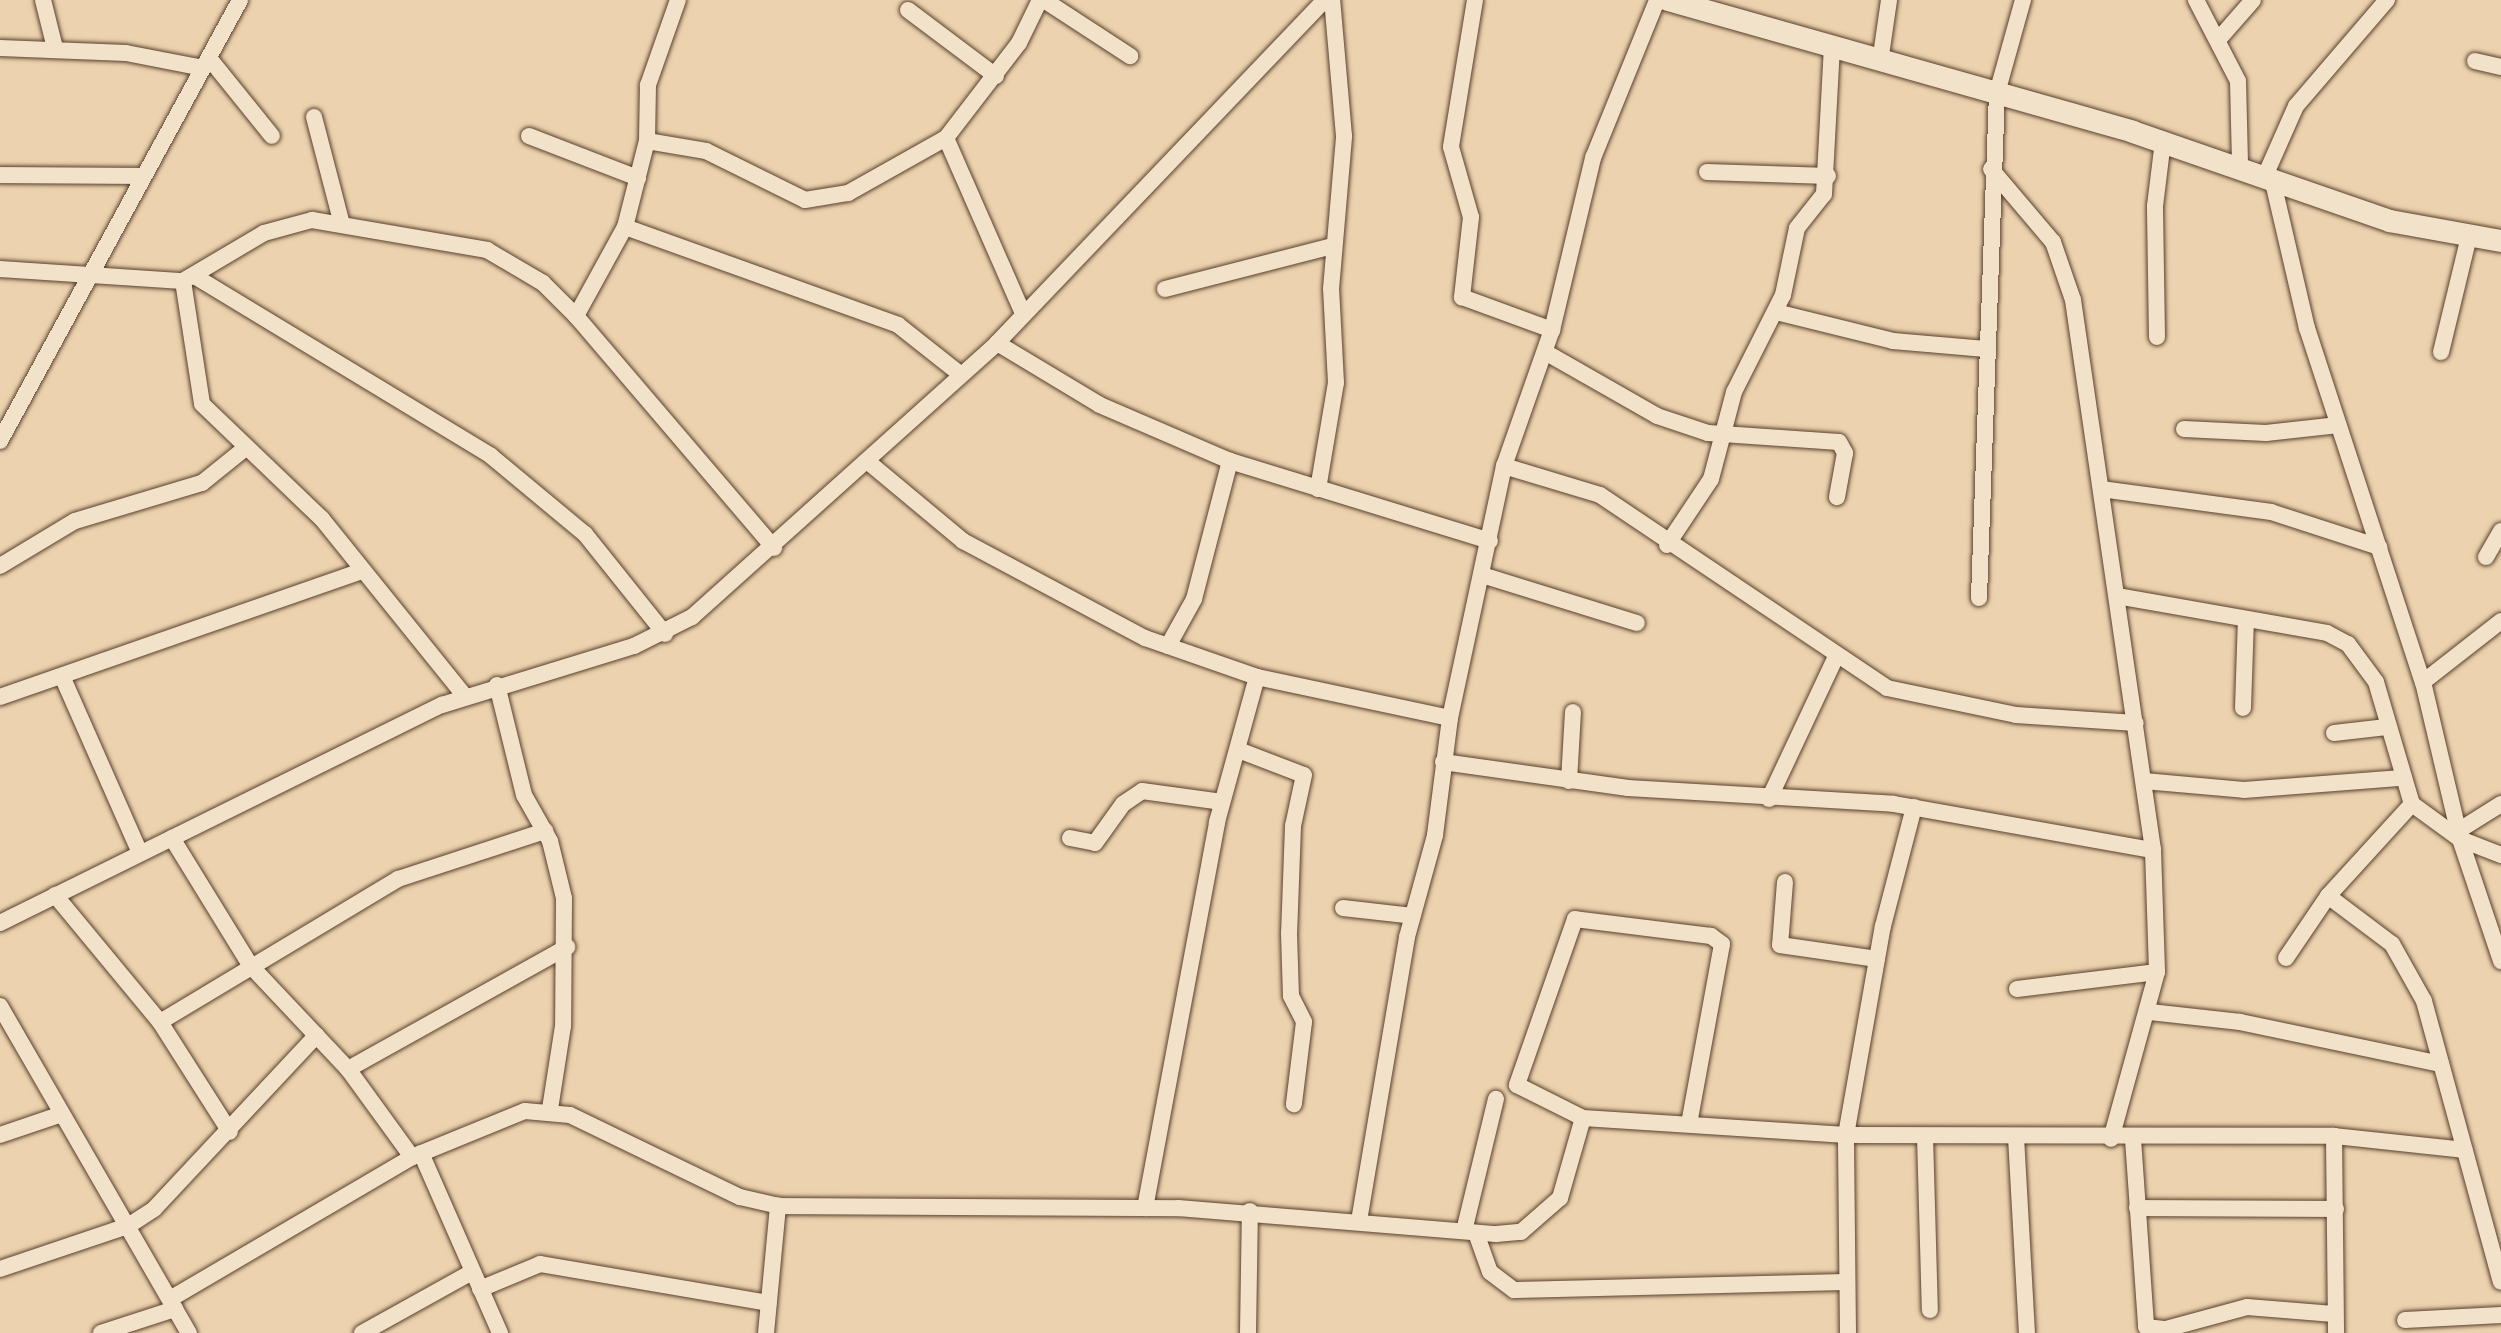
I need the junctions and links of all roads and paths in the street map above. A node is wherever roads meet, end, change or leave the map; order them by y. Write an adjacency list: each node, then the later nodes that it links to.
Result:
1 (43, 0): 18 (street)
2 (240, 0): 23 (street)
3 (678, 0): 31 (street)
4 (1042, 0): 20 (street); 25 (street)
5 (1325, 0): 51 (street)
6 (1332, 0): 45 (street)
7 (1475, 0): 53 (street)
8 (1657, 0): 53 (street)
9 (1668, 0): 19 (street)
10 (1889, 0): 22 (street)
11 (2023, 0): 26 (street)
12 (2196, 0): 16 (street)
13 (2253, 0): 16 (street)
14 (2387, 0): 39 (street)
15 (908, 10): 25 (street)
16 (2218, 40): 33 (street)
17 (0, 48): 18 (street)
18 (55, 48): 23 (street)
19 (1832, 48): 22 (street); 38 (street)
20 (1130, 56)
21 (2475, 61): 24 (street)
22 (1880, 62): 26 (street)
23 (206, 63): 28 (street); 37 (street)
24 (2501, 67)
25 (996, 76): 30 (street)
26 (1997, 93): 32 (street); 34 (street)
27 (314, 117): 41 (street)
28 (272, 136)
29 (529, 136): 40 (street)
30 (946, 138): 31 (street); 51 (street)
31 (647, 141): 40 (street)
32 (2163, 141): 33 (street); 54 (street)
33 (2240, 165): 39 (street)
34 (1991, 169): 56 (street); 69 (street)
35 (1707, 172): 38 (street)
36 (0, 175): 37 (street)
37 (142, 176): 47 (street)
38 (1828, 176): 50 (street)
39 (2268, 177): 43 (street); 60 (street)
40 (638, 178): 42 (street)
41 (341, 221): 48 (street); 52 (street)
42 (625, 227): 52 (street); 59 (street)
43 (2469, 236): 44 (street); 58 (street)
44 (2501, 241)
45 (1333, 246): 49 (street); 68 (street)
46 (0, 269): 47 (street)
47 (95, 270): 48 (street); 63 (street)
48 (190, 279): 64 (street); 85 (street)
49 (1165, 289)
50 (1776, 312): 56 (street); 62 (street)
51 (1023, 313): 55 (street)
52 (576, 316): 75 (street)
53 (1552, 330): 57 (street)
54 (2157, 337)
55 (997, 343): 59 (street); 66 (street)
56 (1986, 349): 81 (street)
57 (1545, 352): 62 (street); 67 (street)
58 (2441, 352)
59 (960, 374): 65 (street)
60 (2339, 425): 61 (street); 74 (street)
61 (2184, 429)
62 (1724, 435): 70 (street); 73 (street)
63 (0, 441)
64 (243, 450): 77 (street); 78 (street)
65 (867, 461): 75 (street); 86 (street)
66 (1230, 461): 68 (street); 86 (street)
67 (1504, 466): 72 (street); 73 (street)
68 (1318, 489): 72 (street)
69 (2101, 489): 74 (street); 80 (street)
70 (1837, 497)
71 (2501, 531): 76 (street)
72 (1490, 541): 79 (street)
73 (1667, 545): 87 (street)
74 (2379, 547): 90 (street)
75 (774, 548): 85 (street)
76 (2486, 557)
77 (0, 566)
78 (362, 571): 88 (street); 92 (street)
79 (1482, 575): 84 (street); 96 (street)
80 (2117, 596): 82 (street); 97 (street)
81 (1979, 598)
82 (2246, 619): 94 (street); 98 (street)
83 (2501, 621): 90 (street)
84 (1637, 623)
85 (665, 634): 91 (street)
86 (1168, 646): 89 (street)
87 (1835, 659): 97 (street); 105 (street)
88 (62, 676): 93 (street); 115 (street)
89 (1257, 677): 96 (street); 100 (street)
90 (2423, 682): 111 (street)
91 (497, 685): 92 (street); 110 (street)
92 (465, 696): 112 (street)
93 (0, 697)
94 (2243, 708)
95 (1573, 712): 103 (street)
96 (1450, 718): 101 (street)
97 (2136, 723): 104 (street)
98 (2387, 727): 99 (street); 102 (street)
99 (2334, 733)
100 (1241, 751): 106 (street); 137 (street)
101 (1443, 762): 103 (street); 121 (street)
102 (2399, 778): 104 (street); 107 (street)
103 (1569, 781): 105 (street)
104 (2144, 781): 114 (street)
105 (1769, 799): 109 (street)
106 (1222, 802): 113 (street); 153 (street)
107 (2412, 804): 111 (street); 119 (street)
108 (2501, 804): 111 (street)
109 (1914, 807): 114 (street); 125 (street)
110 (545, 831): 123 (street); 127 (street)
111 (2459, 835): 116 (street); 126 (street)
112 (172, 838): 115 (street); 127 (street)
113 (1070, 838)
114 (2153, 850): 128 (street)
115 (140, 853): 118 (street)
116 (2501, 855)
117 (1785, 882): 125 (street)
118 (55, 895): 122 (street); 132 (street)
119 (2328, 896): 124 (street); 134 (street)
120 (1343, 908): 121 (street)
121 (1413, 916): 157 (street)
122 (0, 923)
123 (567, 947): 135 (street); 138 (street)
124 (2286, 958)
125 (1877, 959): 144 (street)
126 (2501, 961)
127 (250, 965): 132 (street); 133 (street)
128 (2157, 972): 129 (street); 131 (street)
129 (2017, 989)
130 (0, 1006): 139 (street)
131 (2150, 1012): 134 (street); 148 (street)
132 (160, 1022): 142 (street)
133 (317, 1035): 135 (street); 142 (street)
134 (2441, 1064): 150 (street)
135 (348, 1069): 151 (street)
136 (1496, 1099): 159 (street)
137 (1294, 1104)
138 (550, 1109): 151 (street); 152 (street)
139 (62, 1114): 143 (street); 158 (street)
140 (1583, 1118): 141 (street); 141 (street); 159 (street)
141 (1689, 1124): 144 (street)
142 (230, 1132): 158 (street)
143 (0, 1135)
144 (1846, 1135): 145 (street); 162 (street)
145 (1925, 1136): 147 (street); 167 (street)
146 (2334, 1136): 149 (street); 150 (street); 155 (street)
147 (2016, 1137): 148 (street); 178 (street)
148 (2111, 1139): 149 (street)
149 (2133, 1139): 154 (street)
150 (2464, 1150): 163 (street)
151 (416, 1155): 161 (street); 166 (street)
152 (778, 1206): 153 (street); 165 (street)
153 (1145, 1208): 156 (street)
154 (2137, 1208): 155 (street); 168 (street)
155 (2336, 1209): 168 (street)
156 (1250, 1211): 157 (street); 176 (street)
157 (1359, 1221): 159 (street)
158 (128, 1226): 160 (street); 166 (street)
159 (1470, 1232): 162 (street)
160 (0, 1269)
161 (472, 1272): 164 (street); 173 (street)
162 (1847, 1282): 177 (street)
163 (2501, 1282)
164 (480, 1289): 165 (street); 174 (street)
165 (769, 1303): 175 (street)
166 (172, 1304): 171 (street); 172 (street)
167 (1930, 1310)
168 (2334, 1314): 179 (street)
169 (2501, 1315): 170 (street)
170 (2405, 1320)
171 (101, 1333)
172 (189, 1333)
173 (362, 1333)
174 (500, 1333)
175 (766, 1333)
176 (1248, 1333)
177 (1848, 1333)
178 (2027, 1333)
179 (2336, 1333)

